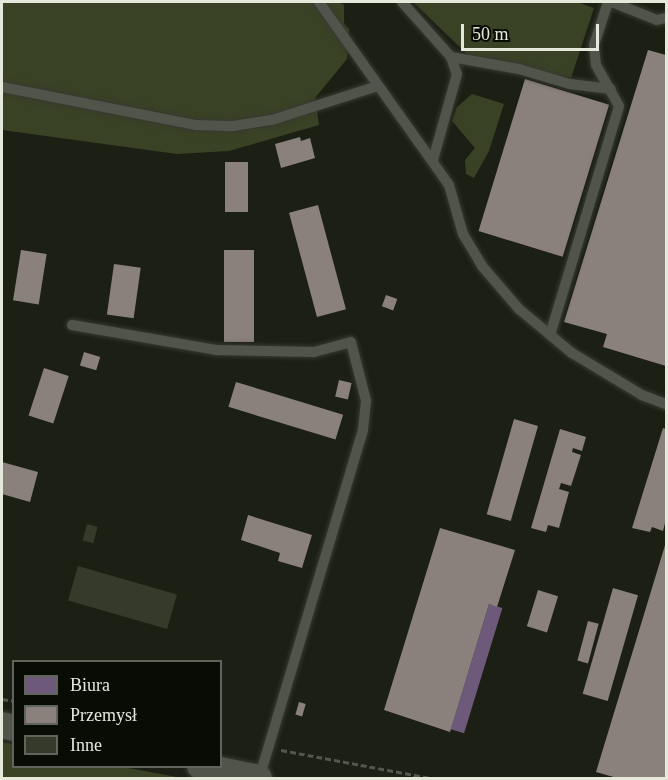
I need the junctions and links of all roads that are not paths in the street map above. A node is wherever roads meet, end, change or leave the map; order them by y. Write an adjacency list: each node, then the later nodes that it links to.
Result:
1 (319, 2): 6 (lane)
2 (402, 2): 5 (lane)
3 (610, 2): 4 (lane); 8 (lane)
4 (666, 18)
5 (451, 57): 8 (lane); 9 (lane)
6 (378, 86): 7 (lane); 9 (lane)
7 (2, 87)
8 (611, 89): 11 (lane)
9 (433, 160): 11 (lane)
10 (72, 325): 14 (lane)
11 (550, 335): 12 (lane)
12 (666, 404)
13 (211, 769): 14 (street)
14 (259, 778)

